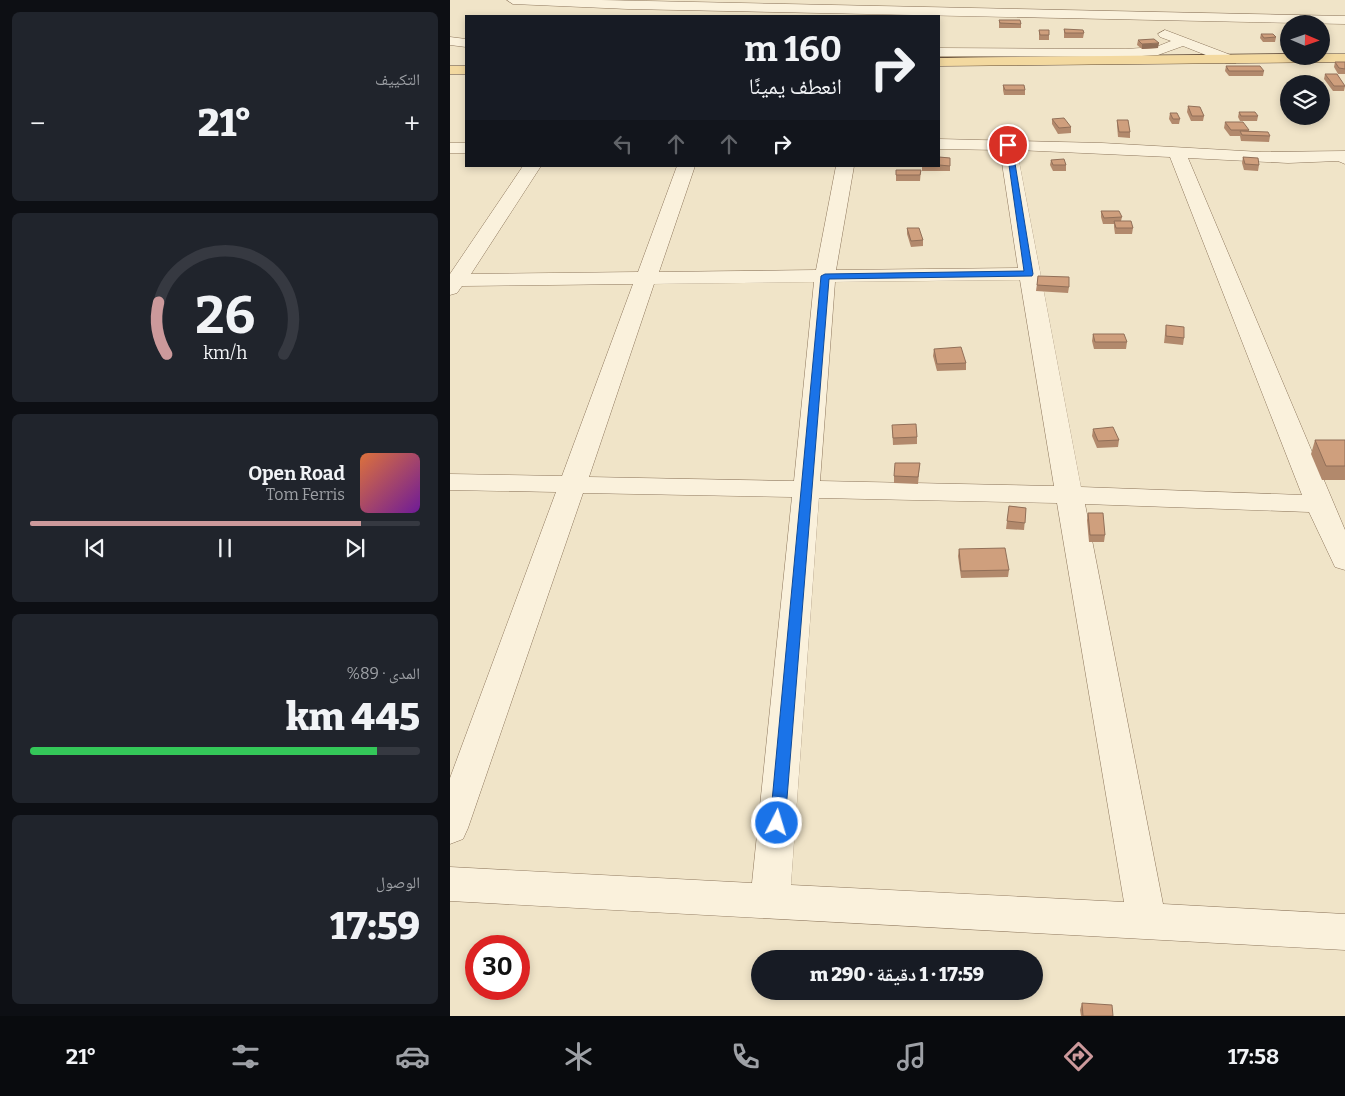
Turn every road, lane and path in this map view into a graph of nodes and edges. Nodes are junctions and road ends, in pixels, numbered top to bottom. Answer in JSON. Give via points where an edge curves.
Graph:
{"nodes":[{"id":1,"x":513,"y":0,"type":"edge"},
{"id":2,"x":1137,"y":0,"type":"edge"},
{"id":3,"x":1224,"y":0,"type":"edge"},
{"id":4,"x":628,"y":4,"type":"junction"},
{"id":5,"x":621,"y":15,"type":"edge"},
{"id":6,"x":1143,"y":16,"type":"junction"},
{"id":7,"x":1229,"y":18,"type":"junction"},
{"id":8,"x":1345,"y":20,"type":"edge"},
{"id":9,"x":450,"y":41,"type":"edge"},
{"id":10,"x":1181,"y":42,"type":"junction"},
{"id":11,"x":465,"y":43,"type":"edge"},
{"id":12,"x":450,"y":52,"type":"edge"},
{"id":13,"x":465,"y":52,"type":"edge"},
{"id":14,"x":940,"y":52,"type":"edge"},
{"id":15,"x":1345,"y":58,"type":"edge"},
{"id":16,"x":1231,"y":60,"type":"junction"},
{"id":17,"x":940,"y":62,"type":"edge"},
{"id":18,"x":450,"y":70,"type":"edge"},
{"id":19,"x":465,"y":70,"type":"edge"},
{"id":20,"x":940,"y":144,"type":"edge"},
{"id":21,"x":1008,"y":145,"type":"junction"},
{"id":22,"x":450,"y":148,"type":"edge"},
{"id":23,"x":465,"y":148,"type":"edge"},
{"id":24,"x":1177,"y":152,"type":"junction"},
{"id":25,"x":1344,"y":157,"type":"edge"},
{"id":26,"x":531,"y":167,"type":"edge"},
{"id":27,"x":686,"y":167,"type":"edge"},
{"id":28,"x":845,"y":167,"type":"edge"},
{"id":29,"x":1029,"y":274,"type":"junction"},
{"id":30,"x":825,"y":276,"type":"junction"},
{"id":31,"x":646,"y":278,"type":"junction"},
{"id":32,"x":452,"y":283,"type":"edge"},
{"id":33,"x":450,"y":482,"type":"edge"},
{"id":34,"x":572,"y":485,"type":"junction"},
{"id":35,"x":806,"y":490,"type":"junction"},
{"id":36,"x":1069,"y":495,"type":"junction"},
{"id":37,"x":1319,"y":504,"type":"junction"},
{"id":38,"x":1345,"y":560,"type":"edge"},
{"id":39,"x":450,"y":828,"type":"edge"},
{"id":40,"x":450,"y":884,"type":"edge"},
{"id":41,"x":770,"y":901,"type":"junction"},
{"id":42,"x":1147,"y":922,"type":"junction"},
{"id":43,"x":1345,"y":932,"type":"edge"}],
"edges":[{"from":1,"to":4,"type":"street"},
{"from":2,"to":6,"type":"street"},
{"from":3,"to":7,"type":"street"},
{"from":4,"to":5,"type":"street"},
{"from":4,"to":6,"type":"street"},
{"from":6,"to":7,"type":"street"},
{"from":6,"to":10,"type":"street","via":[[1163,33]]},
{"from":7,"to":8,"type":"street"},
{"from":9,"to":11,"type":"street"},
{"from":10,"to":14,"type":"street","via":[[1158,51],[1126,53]]},
{"from":10,"to":16,"type":"street"},
{"from":12,"to":13,"type":"street"},
{"from":15,"to":16,"type":"main road"},
{"from":16,"to":17,"type":"main road"},
{"from":18,"to":19,"type":"main road"},
{"from":20,"to":21,"type":"street"},
{"from":21,"to":24,"type":"street"},
{"from":21,"to":29,"type":"street"},
{"from":22,"to":23,"type":"street"},
{"from":24,"to":25,"type":"street"},
{"from":24,"to":37,"type":"street"},
{"from":26,"to":32,"type":"street"},
{"from":27,"to":31,"type":"street"},
{"from":28,"to":30,"type":"street"},
{"from":29,"to":30,"type":"street"},
{"from":29,"to":36,"type":"street"},
{"from":30,"to":31,"type":"street"},
{"from":30,"to":35,"type":"street"},
{"from":31,"to":32,"type":"street"},
{"from":31,"to":34,"type":"street"},
{"from":33,"to":34,"type":"street"},
{"from":34,"to":35,"type":"street"},
{"from":34,"to":39,"type":"street"},
{"from":35,"to":36,"type":"street"},
{"from":35,"to":41,"type":"street"},
{"from":36,"to":37,"type":"street"},
{"from":36,"to":42,"type":"street"},
{"from":37,"to":38,"type":"street"},
{"from":40,"to":41,"type":"street"},
{"from":41,"to":42,"type":"street"},
{"from":42,"to":43,"type":"street"}]}
